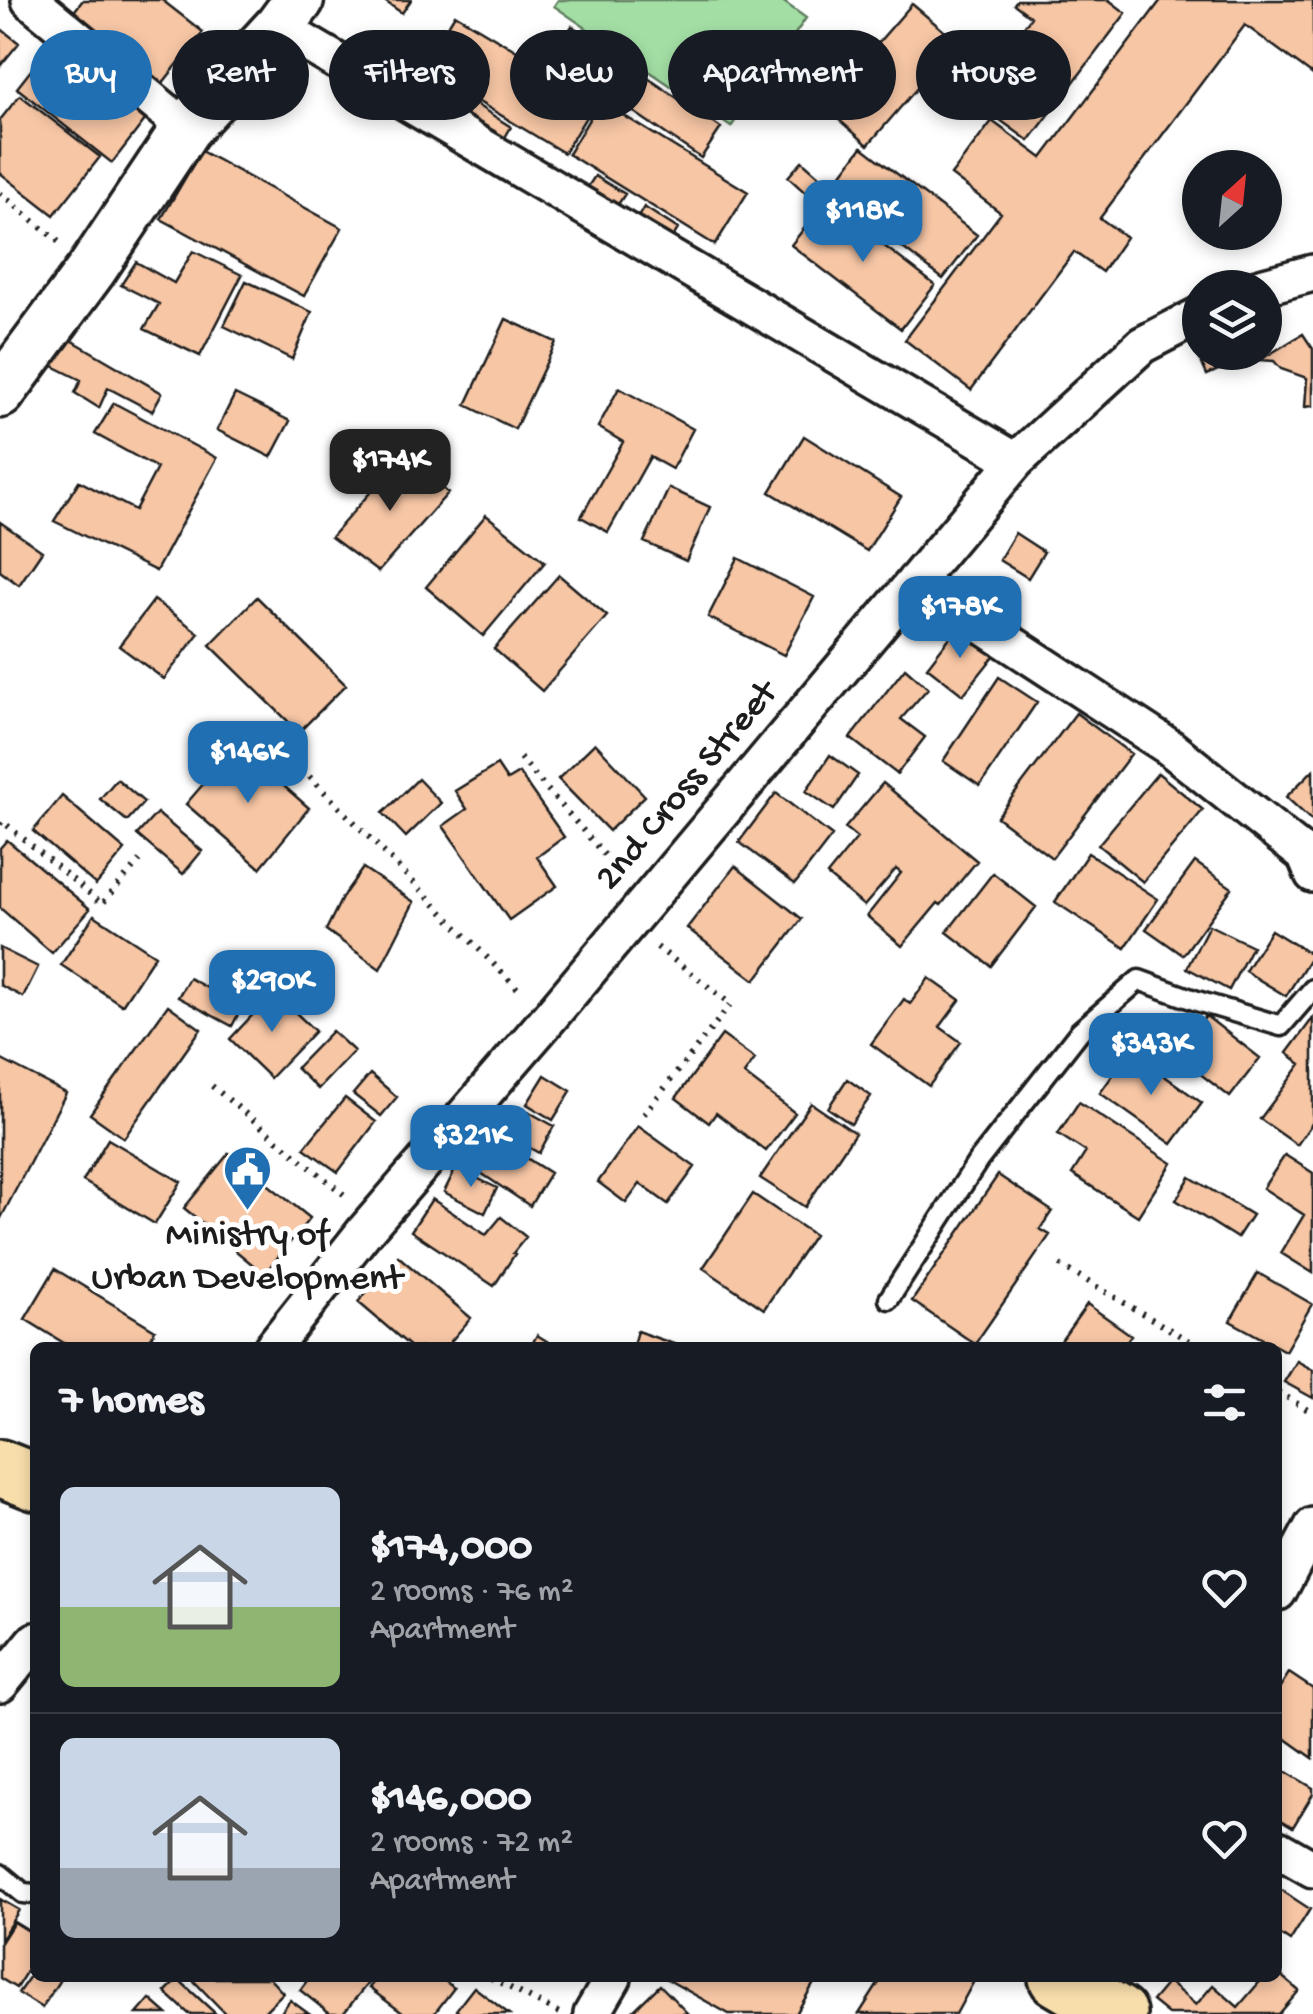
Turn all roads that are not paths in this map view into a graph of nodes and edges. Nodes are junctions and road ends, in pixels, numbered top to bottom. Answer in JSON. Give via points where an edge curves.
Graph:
{"nodes":[{"id":1,"x":30,"y":0,"type":"edge"},
{"id":2,"x":289,"y":14,"type":"edge"},
{"id":3,"x":186,"y":128,"type":"junction"},
{"id":4,"x":1313,"y":273,"type":"edge"},
{"id":5,"x":1282,"y":281,"type":"edge"},
{"id":6,"x":1182,"y":324,"type":"edge"},
{"id":7,"x":0,"y":392,"type":"edge"},
{"id":8,"x":1016,"y":462,"type":"junction"},
{"id":9,"x":916,"y":581,"type":"junction"},
{"id":10,"x":1313,"y":874,"type":"edge"},
{"id":11,"x":1313,"y":989,"type":"edge"},
{"id":12,"x":889,"y":1298,"type":"dead end"},
{"id":13,"x":277,"y":1342,"type":"edge"},
{"id":14,"x":0,"y":1468,"type":"edge"},
{"id":15,"x":30,"y":1480,"type":"edge"},
{"id":16,"x":1313,"y":1526,"type":"edge"},
{"id":17,"x":1282,"y":1584,"type":"edge"},
{"id":18,"x":30,"y":1647,"type":"edge"},
{"id":19,"x":0,"y":1683,"type":"edge"},
{"id":20,"x":1282,"y":1851,"type":"edge"},
{"id":21,"x":1313,"y":1870,"type":"edge"},
{"id":22,"x":0,"y":1874,"type":"edge"},
{"id":23,"x":30,"y":1894,"type":"edge"},
{"id":24,"x":611,"y":1982,"type":"edge"},
{"id":25,"x":1064,"y":1982,"type":"edge"},
{"id":26,"x":592,"y":2014,"type":"edge"},
{"id":27,"x":1118,"y":2014,"type":"edge"}],
"edges":[{"from":1,"to":3,"type":"street"},
{"from":2,"to":3,"type":"main road"},
{"from":2,"to":8,"type":"street"},
{"from":3,"to":7,"type":"main road"},
{"from":4,"to":5,"type":"street"},
{"from":6,"to":8,"type":"street","name":"2nd Cross Street","via":[[1142,344]]},
{"from":8,"to":9,"type":"street","name":"2nd Cross Street"},
{"from":9,"to":10,"type":"street","via":[[1169,747],[1305,855]]},
{"from":9,"to":13,"type":"street","name":"2nd Cross Street"},
{"from":11,"to":12,"type":"lane","via":[[1281,1026],[1139,980],[1080,1031],[978,1161]]},
{"from":14,"to":15,"type":"main road"},
{"from":16,"to":17,"type":"street"},
{"from":18,"to":19,"type":"street"},
{"from":20,"to":21,"type":"street"},
{"from":22,"to":23,"type":"lane"},
{"from":24,"to":26,"type":"street"},
{"from":25,"to":27,"type":"main road"}]}
